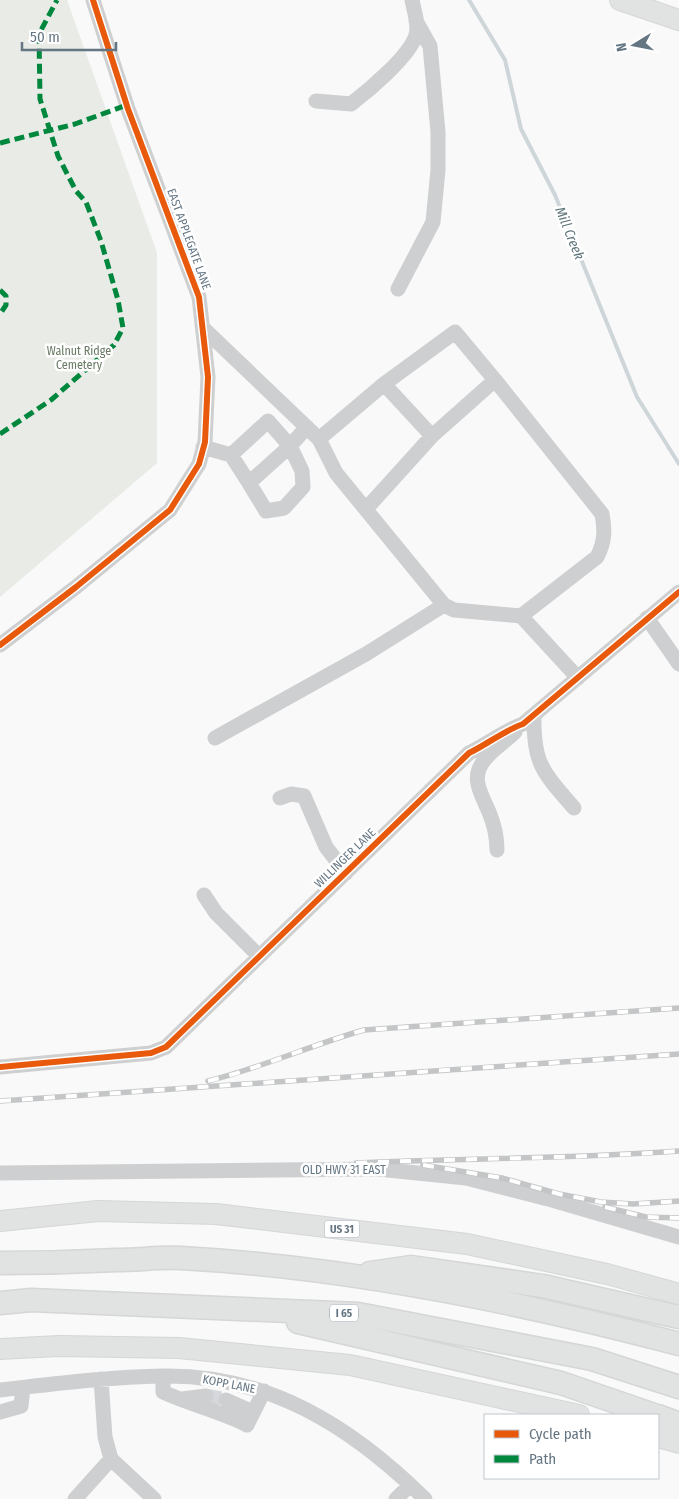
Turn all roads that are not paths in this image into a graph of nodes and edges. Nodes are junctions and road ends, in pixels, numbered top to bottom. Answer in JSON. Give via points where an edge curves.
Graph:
{"nodes":[{"id":1,"x":94,"y":0,"type":"edge"},
{"id":2,"x":412,"y":0,"type":"edge"},
{"id":3,"x":620,"y":0,"type":"edge"},
{"id":4,"x":679,"y":20,"type":"edge"},
{"id":5,"x":416,"y":21,"type":"junction"},
{"id":6,"x":316,"y":101,"type":"dead end"},
{"id":7,"x":398,"y":289,"type":"dead end"},
{"id":8,"x":204,"y":329,"type":"junction"},
{"id":9,"x":495,"y":380,"type":"junction"},
{"id":10,"x":384,"y":384,"type":"junction"},
{"id":11,"x":307,"y":427,"type":"junction"},
{"id":12,"x":432,"y":436,"type":"junction"},
{"id":13,"x":320,"y":439,"type":"junction"},
{"id":14,"x":290,"y":446,"type":"junction"},
{"id":15,"x":203,"y":447,"type":"junction"},
{"id":16,"x":231,"y":455,"type":"junction"},
{"id":17,"x":249,"y":483,"type":"junction"},
{"id":18,"x":366,"y":509,"type":"junction"},
{"id":19,"x":679,"y":592,"type":"edge"},
{"id":20,"x":444,"y":605,"type":"junction"},
{"id":21,"x":520,"y":616,"type":"junction"},
{"id":22,"x":647,"y":618,"type":"junction"},
{"id":23,"x":0,"y":644,"type":"edge"},
{"id":24,"x":679,"y":664,"type":"edge"},
{"id":25,"x":578,"y":678,"type":"junction"},
{"id":26,"x":528,"y":719,"type":"junction"},
{"id":27,"x":215,"y":738,"type":"dead end"},
{"id":28,"x":280,"y":798,"type":"dead end"},
{"id":29,"x":574,"y":808,"type":"dead end"},
{"id":30,"x":497,"y":850,"type":"dead end"},
{"id":31,"x":346,"y":873,"type":"junction"},
{"id":32,"x":204,"y":895,"type":"dead end"},
{"id":33,"x":259,"y":956,"type":"junction"},
{"id":34,"x":0,"y":1067,"type":"edge"},
{"id":35,"x":0,"y":1173,"type":"edge"},
{"id":36,"x":0,"y":1221,"type":"edge"},
{"id":37,"x":679,"y":1236,"type":"edge"},
{"id":38,"x":0,"y":1263,"type":"edge"},
{"id":39,"x":347,"y":1276,"type":"junction"},
{"id":40,"x":679,"y":1294,"type":"edge"},
{"id":41,"x":0,"y":1303,"type":"edge"},
{"id":42,"x":241,"y":1309,"type":"junction"},
{"id":43,"x":679,"y":1317,"type":"edge"},
{"id":44,"x":679,"y":1344,"type":"edge"},
{"id":45,"x":0,"y":1349,"type":"edge"},
{"id":46,"x":163,"y":1376,"type":"junction"},
{"id":47,"x":101,"y":1379,"type":"junction"},
{"id":48,"x":679,"y":1387,"type":"edge"},
{"id":49,"x":22,"y":1388,"type":"junction"},
{"id":50,"x":0,"y":1390,"type":"edge"},
{"id":51,"x":264,"y":1392,"type":"junction"},
{"id":52,"x":206,"y":1396,"type":"tunnel mouth"},
{"id":53,"x":178,"y":1399,"type":"junction"},
{"id":54,"x":226,"y":1400,"type":"tunnel mouth"},
{"id":55,"x":0,"y":1412,"type":"edge"},
{"id":56,"x":253,"y":1412,"type":"junction"},
{"id":57,"x":574,"y":1414,"type":"edge"},
{"id":58,"x":650,"y":1414,"type":"edge"},
{"id":59,"x":659,"y":1417,"type":"edge"},
{"id":60,"x":679,"y":1424,"type":"edge"},
{"id":61,"x":659,"y":1437,"type":"edge"},
{"id":62,"x":679,"y":1443,"type":"edge"},
{"id":63,"x":111,"y":1459,"type":"junction"},
{"id":64,"x":410,"y":1485,"type":"junction"},
{"id":65,"x":75,"y":1499,"type":"edge"},
{"id":66,"x":154,"y":1499,"type":"edge"},
{"id":67,"x":396,"y":1499,"type":"edge"},
{"id":68,"x":424,"y":1499,"type":"edge"}],
"edges":[{"from":1,"to":8,"type":"street","name":"EAST APPLEGATE LANE","via":[[128,109],[199,297]]},
{"from":2,"to":5,"type":"street"},
{"from":3,"to":4,"type":"main road"},
{"from":5,"to":6,"type":"street","via":[[416,36],[373,87],[351,104]]},
{"from":5,"to":7,"type":"street","via":[[430,46],[438,170],[433,222]]},
{"from":8,"to":11,"type":"street"},
{"from":8,"to":15,"type":"street","name":"EAST APPLEGATE LANE","via":[[208,377]]},
{"from":9,"to":10,"type":"street","via":[[455,332]]},
{"from":9,"to":12,"type":"street"},
{"from":9,"to":21,"type":"street","via":[[602,514],[605,528],[604,545],[597,557]]},
{"from":10,"to":12,"type":"street"},
{"from":10,"to":13,"type":"street"},
{"from":11,"to":13,"type":"street"},
{"from":11,"to":14,"type":"street"},
{"from":12,"to":18,"type":"street"},
{"from":13,"to":18,"type":"street","via":[[336,473]]},
{"from":14,"to":16,"type":"street","via":[[268,421]]},
{"from":14,"to":17,"type":"street"},
{"from":14,"to":17,"type":"street","via":[[302,471],[303,487],[284,508],[266,511]]},
{"from":15,"to":16,"type":"street"},
{"from":15,"to":23,"type":"street","name":"EAST APPLEGATE LANE","via":[[199,464],[170,510]]},
{"from":16,"to":17,"type":"street"},
{"from":18,"to":20,"type":"street"},
{"from":19,"to":22,"type":"street","name":"WILLINGER LANE"},
{"from":20,"to":21,"type":"street","via":[[454,610]]},
{"from":20,"to":27,"type":"street","via":[[366,654]]},
{"from":21,"to":25,"type":"street"},
{"from":22,"to":24,"type":"street"},
{"from":22,"to":25,"type":"street","name":"WILLINGER LANE"},
{"from":25,"to":26,"type":"street","name":"WILLINGER LANE"},
{"from":26,"to":29,"type":"street","via":[[548,778]]},
{"from":26,"to":30,"type":"street","via":[[486,758],[477,779],[477,787],[490,812]]},
{"from":26,"to":31,"type":"street","name":"WILLINGER LANE","via":[[469,753]]},
{"from":28,"to":31,"type":"street","via":[[292,794],[304,796],[326,847]]},
{"from":31,"to":33,"type":"street","name":"WILLINGER LANE"},
{"from":32,"to":33,"type":"street","via":[[216,913]]},
{"from":33,"to":34,"type":"street","name":"WILLINGER LANE","via":[[166,1047],[151,1053]]},
{"from":35,"to":37,"type":"street","name":"OLD HWY 31 EAST","via":[[378,1169],[466,1178]]},
{"from":36,"to":40,"type":"main road","number":"US 31","via":[[98,1211],[216,1214],[467,1244],[607,1274]]},
{"from":38,"to":39,"type":"highway","via":[[180,1258]]},
{"from":39,"to":43,"type":"highway","via":[[411,1267],[543,1286]]},
{"from":39,"to":44,"type":"highway","via":[[476,1297]]},
{"from":41,"to":42,"type":"highway","number":"I 65","via":[[31,1300]]},
{"from":42,"to":48,"type":"highway","number":"I 65","via":[[358,1314],[431,1326],[592,1359]]},
{"from":42,"to":58,"type":"highway","via":[[561,1383]]},
{"from":45,"to":57,"type":"main road","via":[[59,1346],[179,1348],[350,1365]]},
{"from":46,"to":47,"type":"street","name":"KOPP LANE"},
{"from":46,"to":51,"type":"street","name":"KOPP LANE","via":[[238,1384]]},
{"from":46,"to":53,"type":"street","via":[[163,1392]]},
{"from":47,"to":49,"type":"street","name":"KOPP LANE"},
{"from":47,"to":63,"type":"street","via":[[105,1437]]},
{"from":49,"to":50,"type":"street","name":"KOPP LANE"},
{"from":49,"to":55,"type":"street","via":[[21,1406]]},
{"from":51,"to":56,"type":"street"},
{"from":51,"to":64,"type":"street","name":"KOPP LANE","via":[[309,1409],[360,1444]]},
{"from":52,"to":53,"type":"street"},
{"from":53,"to":56,"type":"street","via":[[226,1414],[247,1425]]},
{"from":54,"to":56,"type":"street"},
{"from":59,"to":60,"type":"highway"},
{"from":61,"to":62,"type":"main road"},
{"from":63,"to":65,"type":"street"},
{"from":63,"to":66,"type":"street"},
{"from":64,"to":67,"type":"street"},
{"from":64,"to":68,"type":"street","name":"KOPP LANE"}]}
